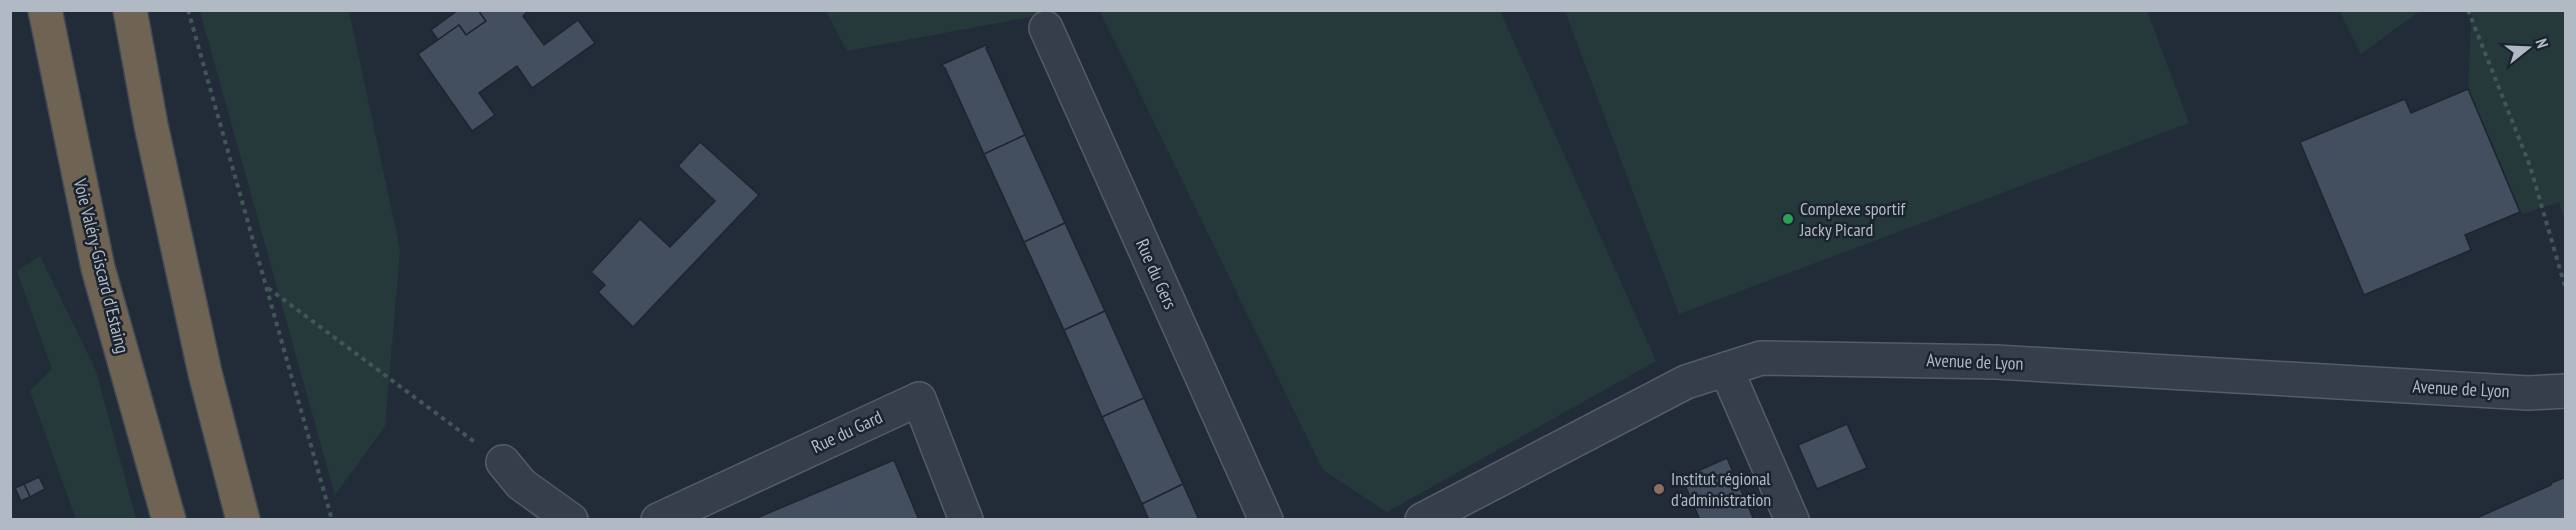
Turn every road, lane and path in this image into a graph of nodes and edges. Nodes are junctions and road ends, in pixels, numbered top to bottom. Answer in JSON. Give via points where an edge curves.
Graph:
{"nodes":[{"id":1,"x":45,"y":10,"type":"edge"},
{"id":2,"x":130,"y":10,"type":"edge"},
{"id":3,"x":188,"y":10,"type":"edge"},
{"id":4,"x":2468,"y":10,"type":"edge"},
{"id":5,"x":1046,"y":28,"type":"dead end"},
{"id":6,"x":267,"y":287,"type":"junction"},
{"id":7,"x":2565,"y":290,"type":"edge"},
{"id":8,"x":1726,"y":369,"type":"junction"},
{"id":9,"x":2565,"y":391,"type":"edge"},
{"id":10,"x":503,"y":462,"type":"joint"},
{"id":11,"x":169,"y":519,"type":"edge"},
{"id":12,"x":243,"y":519,"type":"edge"},
{"id":13,"x":332,"y":519,"type":"edge"},
{"id":14,"x":571,"y":519,"type":"edge"},
{"id":15,"x":658,"y":519,"type":"edge"},
{"id":16,"x":966,"y":519,"type":"edge"},
{"id":17,"x":1266,"y":519,"type":"edge"},
{"id":18,"x":1422,"y":519,"type":"edge"},
{"id":19,"x":1792,"y":519,"type":"edge"}],
"edges":[{"from":1,"to":11,"type":"highway","name":"Voie Valéry-Giscard d'Estaing","via":[[98,268]]},
{"from":2,"to":12,"type":"highway","via":[[205,373]]},
{"from":3,"to":6,"type":"path"},
{"from":4,"to":7,"type":"path","via":[[2530,166]]},
{"from":5,"to":17,"type":"street","name":"Rue du Gers"},
{"from":6,"to":10,"type":"path"},
{"from":6,"to":13,"type":"path"},
{"from":8,"to":9,"type":"street","name":"Avenue de Lyon","via":[[1761,358],[1996,362],[2528,393]]},
{"from":8,"to":18,"type":"street","name":"Avenue de Lyon","via":[[1686,382]]},
{"from":8,"to":19,"type":"street"},
{"from":10,"to":14,"type":"street","via":[[521,484]]},
{"from":15,"to":16,"type":"street","name":"Rue du Gard","via":[[919,399]]}]}
